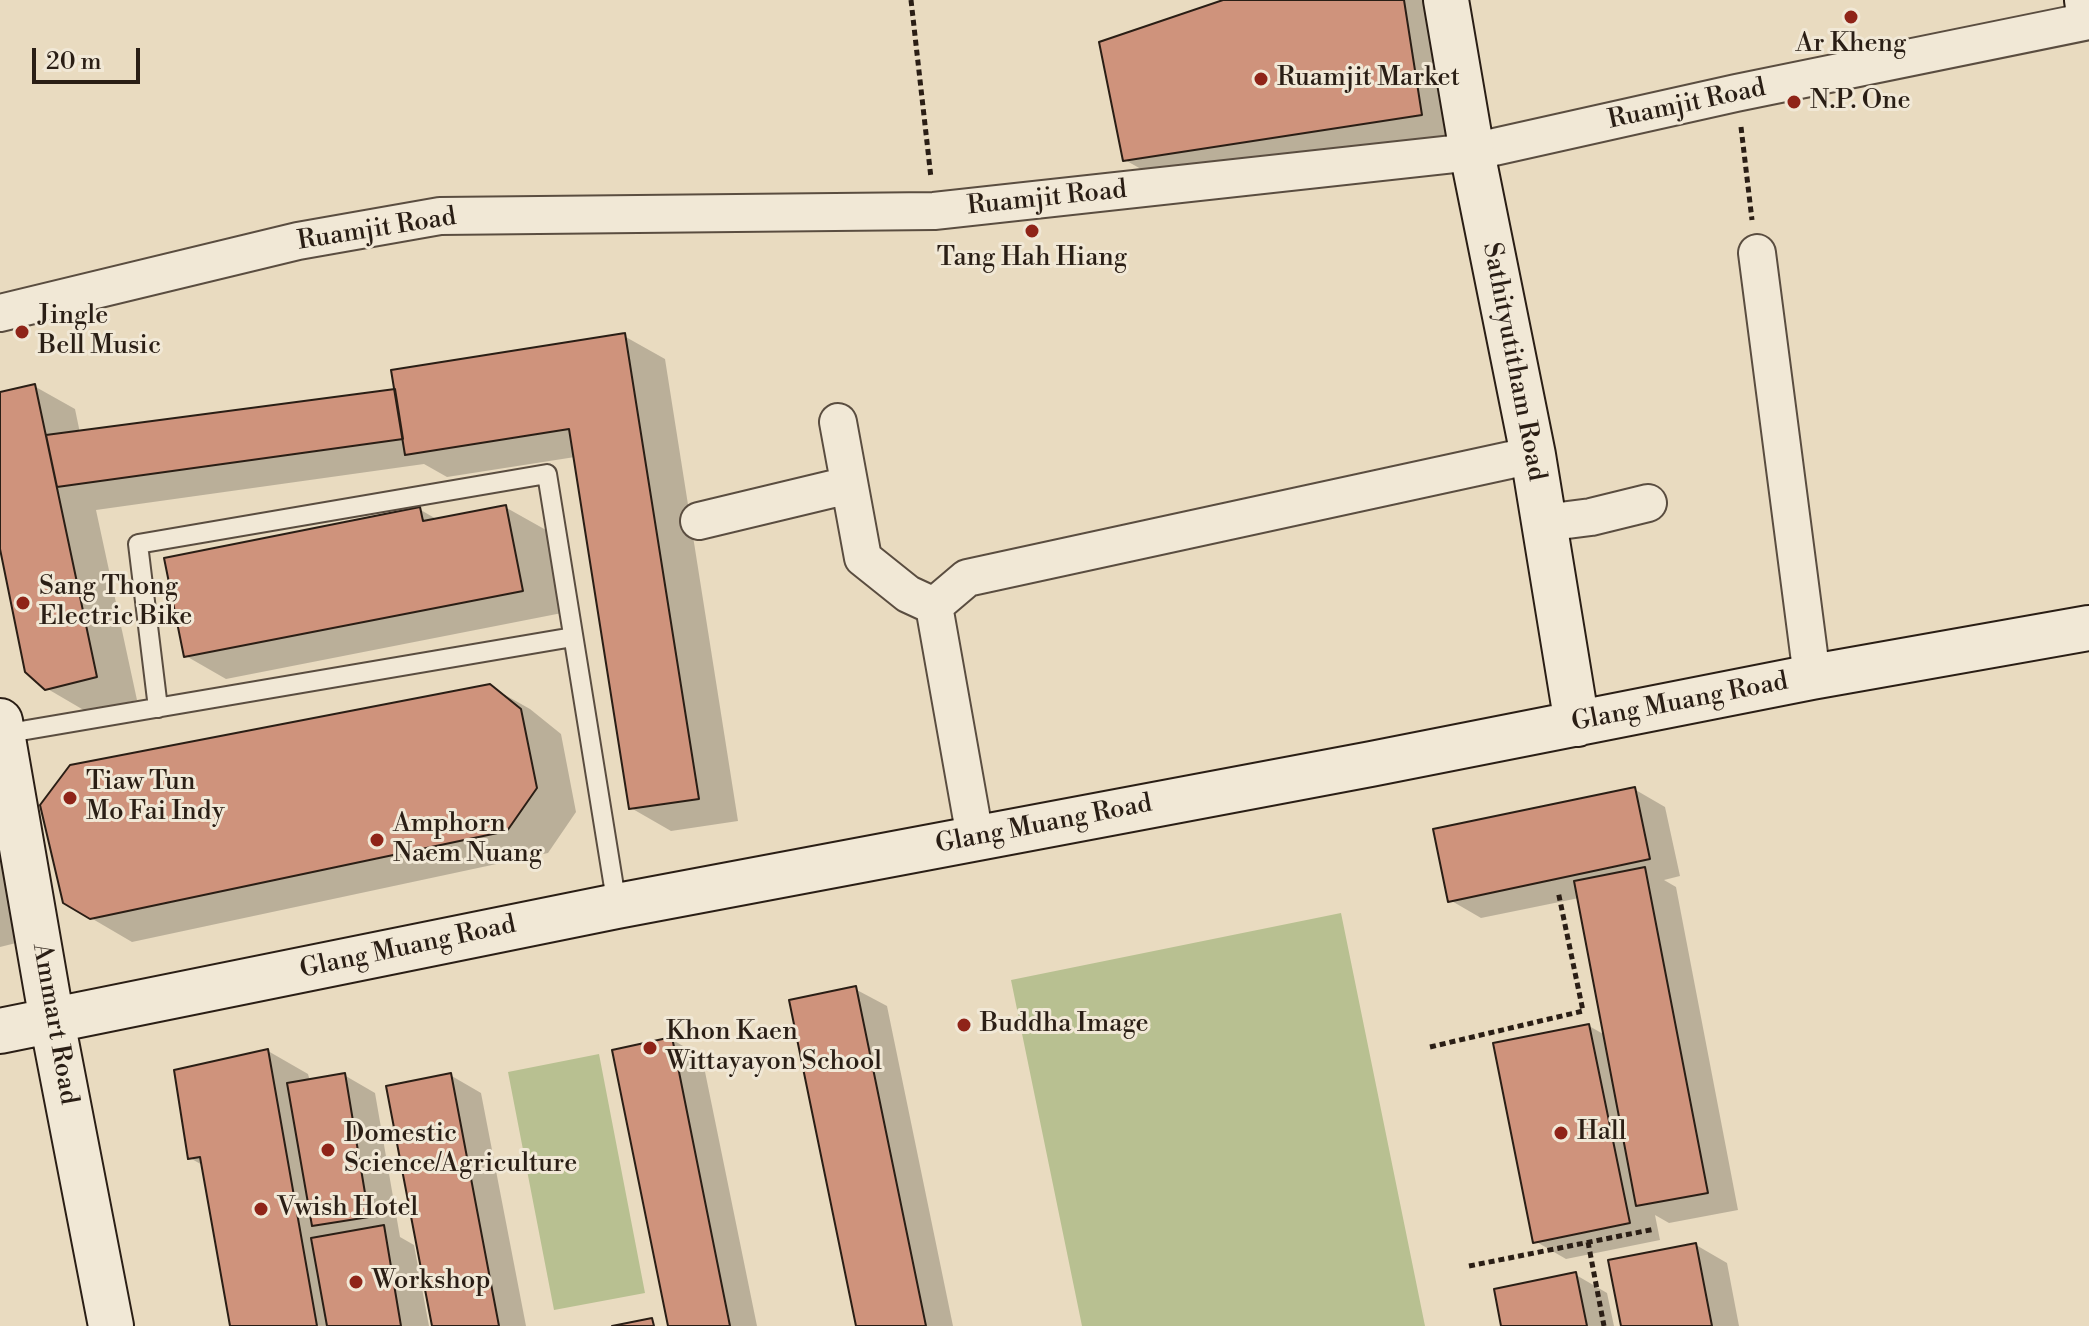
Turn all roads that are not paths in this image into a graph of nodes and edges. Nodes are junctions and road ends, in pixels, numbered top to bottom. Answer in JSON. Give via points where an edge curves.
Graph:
{"nodes":[{"id":1,"x":1446,"y":0,"type":"edge"},
{"id":2,"x":2087,"y":0,"type":"edge"},
{"id":3,"x":2089,"y":14,"type":"edge"},
{"id":4,"x":2089,"y":21,"type":"edge"},
{"id":5,"x":1472,"y":152,"type":"junction"},
{"id":6,"x":1757,"y":253,"type":"road end"},
{"id":7,"x":0,"y":313,"type":"edge"},
{"id":8,"x":838,"y":422,"type":"dead end"},
{"id":9,"x":1533,"y":455,"type":"junction"},
{"id":10,"x":849,"y":485,"type":"junction"},
{"id":11,"x":1648,"y":503,"type":"dead end"},
{"id":12,"x":699,"y":521,"type":"dead end"},
{"id":13,"x":1544,"y":523,"type":"junction"},
{"id":14,"x":934,"y":606,"type":"junction"},
{"id":15,"x":2089,"y":628,"type":"edge"},
{"id":16,"x":573,"y":637,"type":"junction"},
{"id":17,"x":1812,"y":677,"type":"junction"},
{"id":18,"x":158,"y":708,"type":"junction"},
{"id":19,"x":1577,"y":724,"type":"junction"},
{"id":20,"x":1,"y":727,"type":"edge"},
{"id":21,"x":975,"y":837,"type":"junction"},
{"id":22,"x":617,"y":906,"type":"junction"},
{"id":23,"x":52,"y":1021,"type":"junction"},
{"id":24,"x":0,"y":1031,"type":"edge"},
{"id":25,"x":111,"y":1326,"type":"edge"}],
"edges":[{"from":1,"to":5,"type":"main road","name":"Sathityutitham Road"},
{"from":2,"to":3,"type":"main road"},
{"from":4,"to":5,"type":"street","name":"Ruamjit Road"},
{"from":5,"to":7,"type":"street","name":"Ruamjit Road","via":[[934,211],[440,216],[298,241]]},
{"from":5,"to":9,"type":"main road","name":"Sathityutitham Road"},
{"from":6,"to":17,"type":"street"},
{"from":8,"to":10,"type":"street"},
{"from":9,"to":13,"type":"main road","name":"Sathityutitham Road"},
{"from":9,"to":14,"type":"street","via":[[967,578]]},
{"from":10,"to":12,"type":"street"},
{"from":10,"to":14,"type":"street","via":[[863,558],[908,594]]},
{"from":11,"to":13,"type":"street"},
{"from":13,"to":19,"type":"main road","name":"Sathityutitham Road"},
{"from":14,"to":21,"type":"street"},
{"from":15,"to":17,"type":"main road","name":"Glang Muang Road"},
{"from":16,"to":18,"type":"lane"},
{"from":16,"to":18,"type":"lane","via":[[547,474],[138,544]]},
{"from":16,"to":22,"type":"lane"},
{"from":17,"to":19,"type":"main road","name":"Glang Muang Road"},
{"from":18,"to":20,"type":"lane"},
{"from":19,"to":21,"type":"main road","name":"Glang Muang Road"},
{"from":20,"to":23,"type":"main road","name":"Ammart Road"},
{"from":21,"to":22,"type":"main road","name":"Glang Muang Road"},
{"from":22,"to":23,"type":"main road","name":"Glang Muang Road"},
{"from":23,"to":24,"type":"main road","name":"Glang Muang Road"},
{"from":23,"to":25,"type":"main road","name":"Ammart Road"}]}
